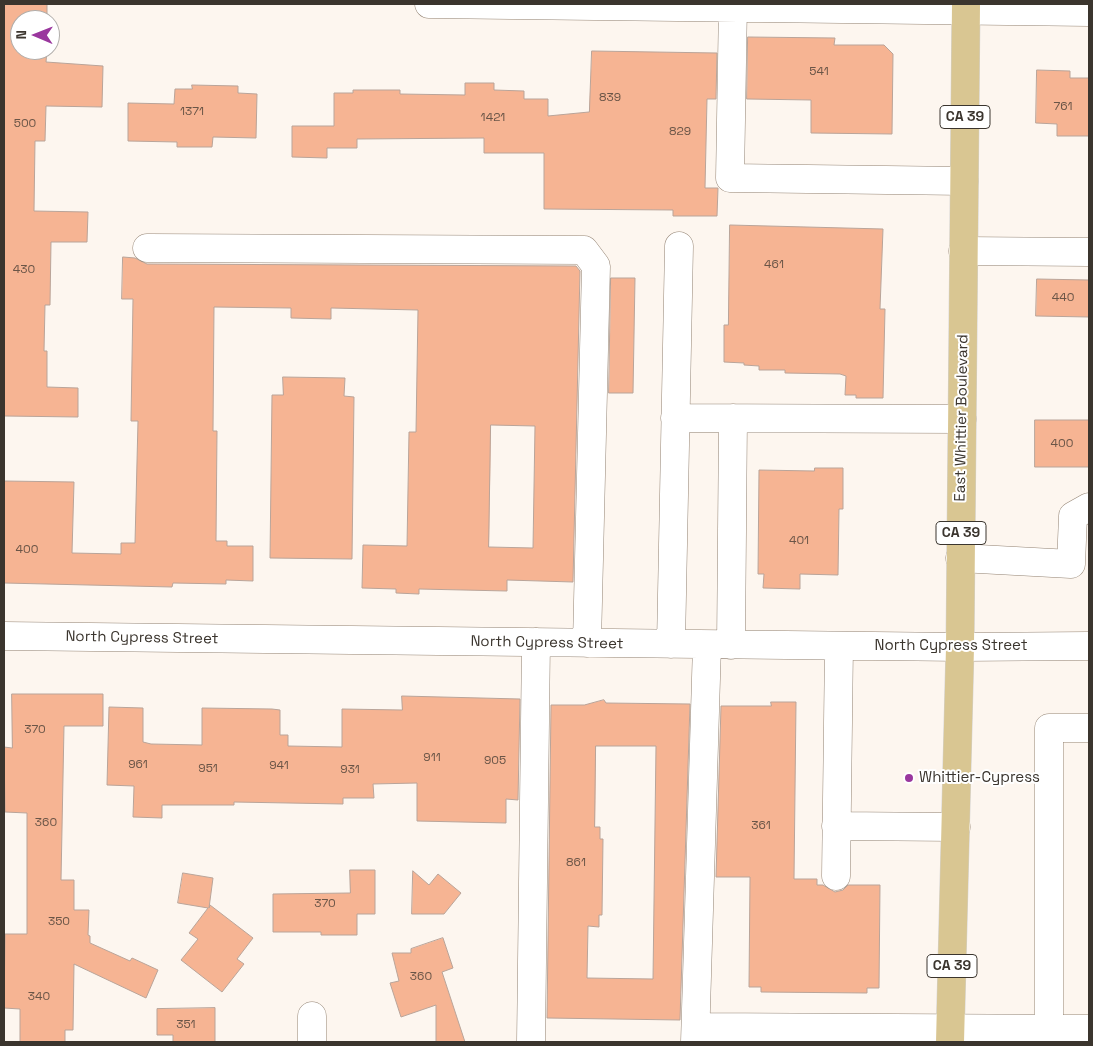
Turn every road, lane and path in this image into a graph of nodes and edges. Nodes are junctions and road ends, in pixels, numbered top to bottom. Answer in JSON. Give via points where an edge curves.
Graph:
{"nodes":[{"id":1,"x":429,"y":4,"type":"edge"},
{"id":2,"x":733,"y":6,"type":"edge"},
{"id":3,"x":966,"y":7,"type":"edge"},
{"id":4,"x":1078,"y":9,"type":"edge"},
{"id":5,"x":964,"y":181,"type":"junction"},
{"id":6,"x":679,"y":246,"type":"dead end"},
{"id":7,"x":147,"y":248,"type":"dead end"},
{"id":8,"x":963,"y":251,"type":"junction"},
{"id":9,"x":1089,"y":252,"type":"edge"},
{"id":10,"x":675,"y":418,"type":"junction"},
{"id":11,"x":733,"y":418,"type":"junction"},
{"id":12,"x":962,"y":419,"type":"junction"},
{"id":13,"x":1089,"y":507,"type":"edge"},
{"id":14,"x":960,"y":558,"type":"junction"},
{"id":15,"x":4,"y":636,"type":"edge"},
{"id":16,"x":536,"y":642,"type":"junction"},
{"id":17,"x":587,"y":643,"type":"junction"},
{"id":18,"x":671,"y":644,"type":"junction"},
{"id":19,"x":719,"y":645,"type":"junction"},
{"id":20,"x":839,"y":646,"type":"junction"},
{"id":21,"x":1089,"y":646,"type":"edge"},
{"id":22,"x":960,"y":648,"type":"junction"},
{"id":23,"x":1089,"y":728,"type":"edge"},
{"id":24,"x":836,"y":826,"type":"junction"},
{"id":25,"x":956,"y":827,"type":"junction"},
{"id":26,"x":836,"y":876,"type":"dead end"},
{"id":27,"x":312,"y":1016,"type":"dead end"},
{"id":28,"x":1089,"y":1029,"type":"edge"},
{"id":29,"x":695,"y":1035,"type":"edge"},
{"id":30,"x":950,"y":1035,"type":"edge"},
{"id":31,"x":1049,"y":1035,"type":"edge"},
{"id":32,"x":312,"y":1042,"type":"edge"},
{"id":33,"x":531,"y":1042,"type":"edge"}],
"edges":[{"from":1,"to":2,"type":"street"},
{"from":2,"to":3,"type":"street"},
{"from":2,"to":5,"type":"street","via":[[730,178]]},
{"from":3,"to":4,"type":"street"},
{"from":3,"to":5,"type":"main road","name":"East Whittier Boulevard","number":"CA 39"},
{"from":5,"to":8,"type":"main road","name":"East Whittier Boulevard","number":"CA 39"},
{"from":6,"to":10,"type":"street"},
{"from":7,"to":17,"type":"street","via":[[584,250],[596,266]]},
{"from":8,"to":9,"type":"street"},
{"from":8,"to":12,"type":"main road","name":"East Whittier Boulevard","number":"CA 39"},
{"from":10,"to":11,"type":"street"},
{"from":10,"to":18,"type":"street"},
{"from":11,"to":12,"type":"street"},
{"from":11,"to":19,"type":"street"},
{"from":12,"to":14,"type":"main road","name":"East Whittier Boulevard","number":"CA 39"},
{"from":13,"to":14,"type":"street","via":[[1073,516],[1071,564]]},
{"from":14,"to":22,"type":"main road","name":"East Whittier Boulevard","number":"CA 39"},
{"from":15,"to":16,"type":"street","name":"North Cypress Street"},
{"from":16,"to":17,"type":"street","name":"North Cypress Street"},
{"from":16,"to":33,"type":"street"},
{"from":17,"to":18,"type":"street","name":"North Cypress Street"},
{"from":18,"to":19,"type":"street","name":"North Cypress Street"},
{"from":19,"to":20,"type":"street","name":"North Cypress Street"},
{"from":19,"to":29,"type":"street"},
{"from":20,"to":22,"type":"street","name":"North Cypress Street"},
{"from":20,"to":24,"type":"street"},
{"from":21,"to":22,"type":"street","name":"North Cypress Street"},
{"from":22,"to":25,"type":"main road","name":"East Whittier Boulevard","number":"CA 39"},
{"from":23,"to":31,"type":"street","via":[[1049,728]]},
{"from":24,"to":25,"type":"street"},
{"from":24,"to":26,"type":"street"},
{"from":25,"to":30,"type":"main road","name":"East Whittier Boulevard","number":"CA 39"},
{"from":27,"to":32,"type":"street"},
{"from":28,"to":31,"type":"street"},
{"from":29,"to":30,"type":"street"},
{"from":30,"to":31,"type":"street"}]}
